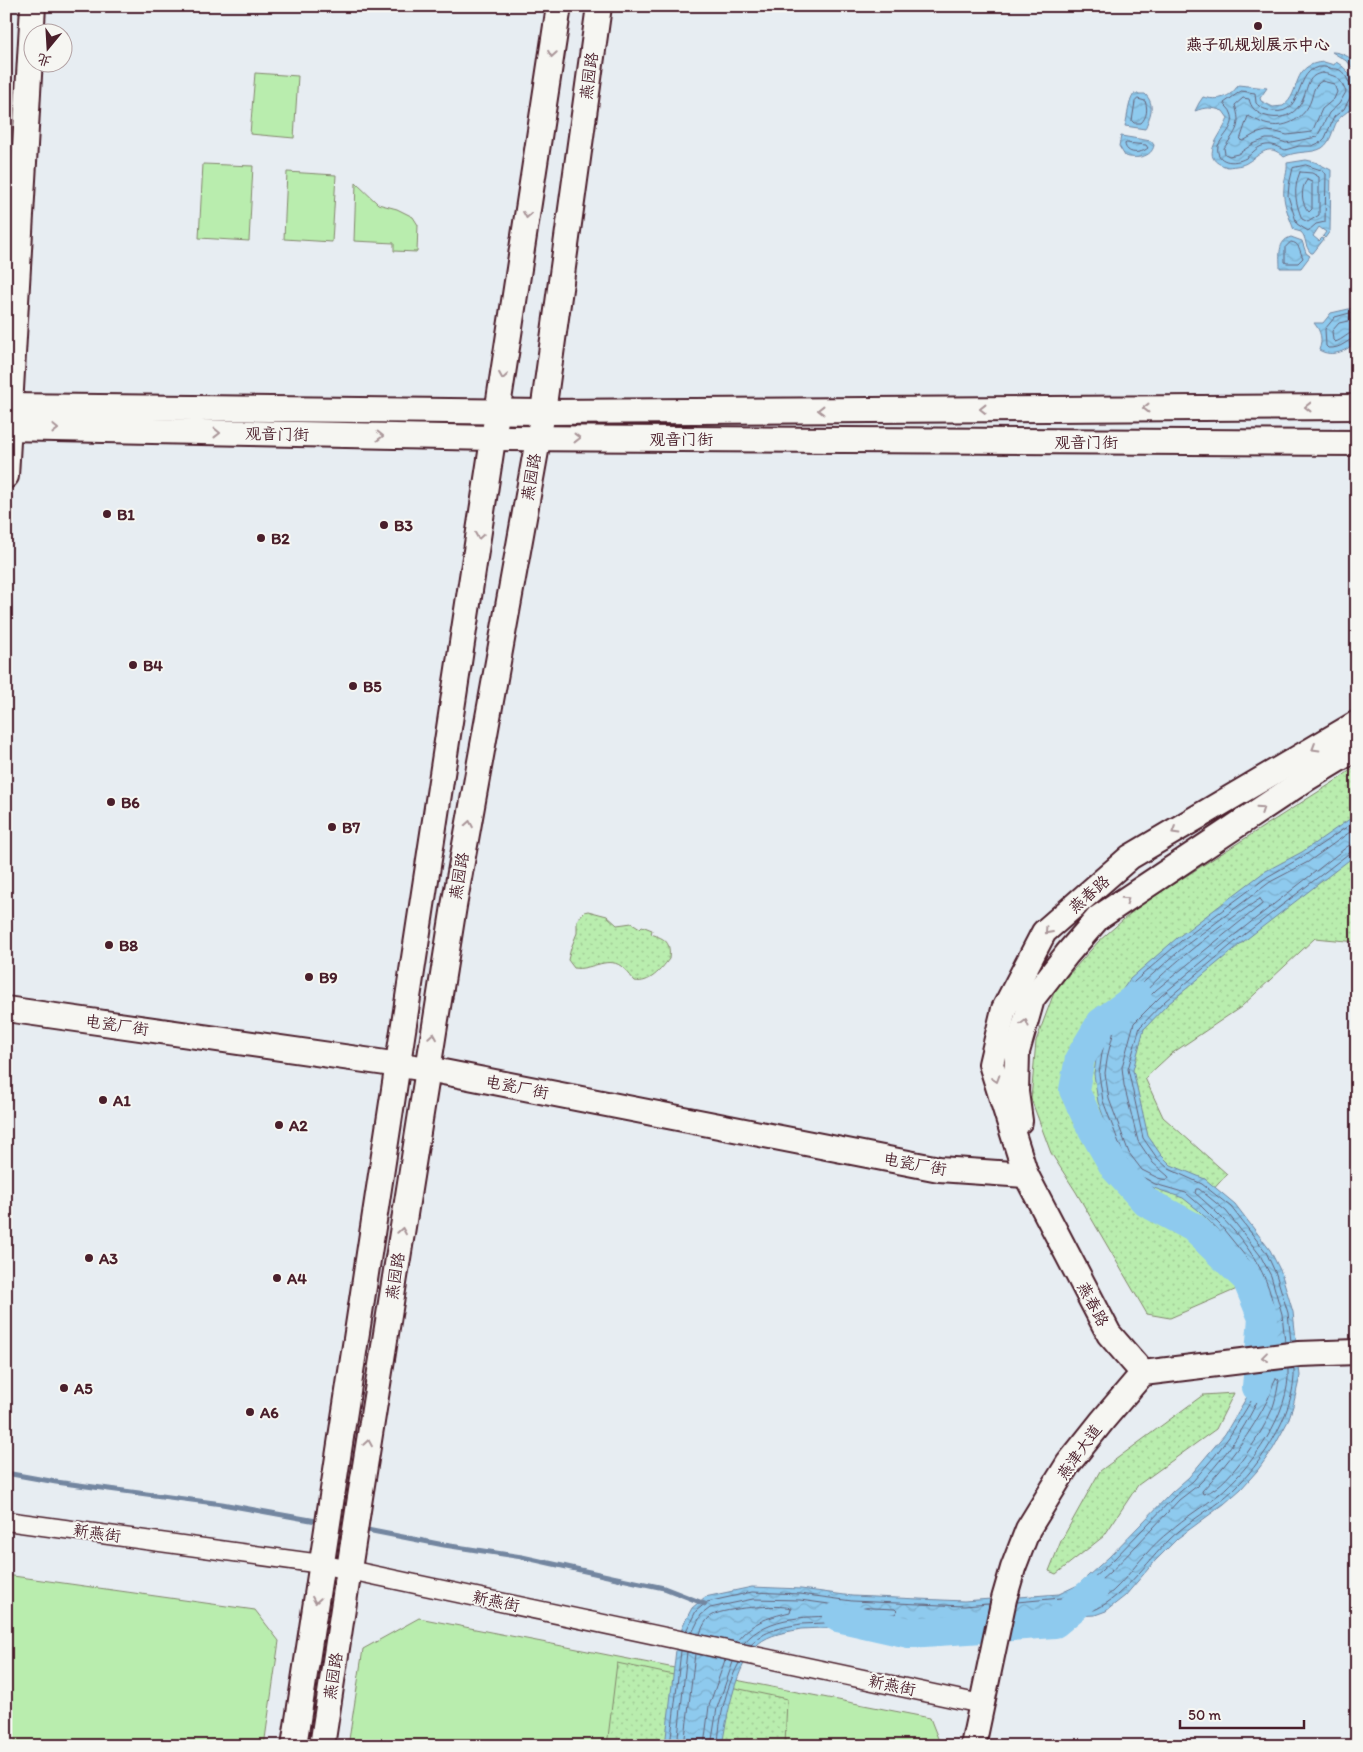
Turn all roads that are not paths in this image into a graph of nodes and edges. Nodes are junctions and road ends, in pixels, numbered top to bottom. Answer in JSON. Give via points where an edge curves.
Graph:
{"nodes":[{"id":1,"x":33,"y":6,"type":"edge"},
{"id":2,"x":559,"y":6,"type":"edge"},
{"id":3,"x":599,"y":6,"type":"edge"},
{"id":4,"x":1357,"y":407,"type":"edge"},
{"id":5,"x":498,"y":411,"type":"junction"},
{"id":6,"x":543,"y":412,"type":"junction"},
{"id":7,"x":8,"y":417,"type":"edge"},
{"id":8,"x":494,"y":438,"type":"junction"},
{"id":9,"x":538,"y":438,"type":"junction"},
{"id":10,"x":1357,"y":443,"type":"edge"},
{"id":11,"x":6,"y":476,"type":"edge"},
{"id":12,"x":1357,"y":723,"type":"edge"},
{"id":13,"x":1357,"y":748,"type":"edge"},
{"id":14,"x":6,"y":1009,"type":"edge"},
{"id":15,"x":398,"y":1066,"type":"junction"},
{"id":16,"x":428,"y":1070,"type":"junction"},
{"id":17,"x":1026,"y":1175,"type":"junction"},
{"id":18,"x":1357,"y":1352,"type":"edge"},
{"id":19,"x":1142,"y":1373,"type":"junction"},
{"id":20,"x":6,"y":1521,"type":"edge"},
{"id":21,"x":321,"y":1564,"type":"junction"},
{"id":22,"x":349,"y":1570,"type":"junction"},
{"id":23,"x":981,"y":1704,"type":"junction"},
{"id":24,"x":294,"y":1746,"type":"edge"},
{"id":25,"x":322,"y":1746,"type":"edge"},
{"id":26,"x":973,"y":1746,"type":"edge"}],
"edges":[{"from":1,"to":7,"type":"street"},
{"from":2,"to":5,"type":"street","name":"燕园路","one_way":true},
{"from":3,"to":6,"type":"street","name":"燕园路"},
{"from":4,"to":6,"type":"street","name":"观音门街","one_way":true},
{"from":5,"to":6,"type":"street","name":"观音门街"},
{"from":5,"to":7,"type":"street","name":"观音门街"},
{"from":5,"to":8,"type":"street","name":"燕园路"},
{"from":6,"to":9,"type":"street","name":"燕园路"},
{"from":7,"to":8,"type":"street","name":"观音门街","one_way":true},
{"from":7,"to":11,"type":"street"},
{"from":8,"to":9,"type":"street","name":"观音门街"},
{"from":8,"to":15,"type":"street","name":"燕园路","one_way":true},
{"from":9,"to":10,"type":"street","name":"观音门街","one_way":true},
{"from":16,"to":9,"type":"street","name":"燕园路","one_way":true,"via":[[454,906]]},
{"from":12,"to":17,"type":"street","name":"燕春路","one_way":true,"via":[[1130,857],[1044,932],[1004,1009],[991,1064]]},
{"from":17,"to":13,"type":"street","name":"燕春路","one_way":true,"via":[[1016,1092],[1017,1052],[1032,999],[1098,918]]},
{"from":14,"to":15,"type":"street","name":"电瓷厂街"},
{"from":15,"to":16,"type":"street","name":"电瓷厂街"},
{"from":15,"to":21,"type":"street","name":"燕园路"},
{"from":16,"to":17,"type":"street","name":"电瓷厂街","via":[[939,1170]]},
{"from":22,"to":16,"type":"street","name":"燕园路","one_way":true},
{"from":17,"to":19,"type":"street","name":"燕春路","via":[[1109,1334]]},
{"from":18,"to":19,"type":"street","one_way":true,"via":[[1299,1354]]},
{"from":19,"to":23,"type":"street","name":"燕津大道","via":[[1068,1464],[1028,1529],[1004,1599]]},
{"from":20,"to":21,"type":"street","name":"新燕街"},
{"from":21,"to":22,"type":"street","name":"新燕街"},
{"from":21,"to":24,"type":"street","name":"燕园路","one_way":true},
{"from":22,"to":23,"type":"street","name":"新燕街"},
{"from":22,"to":25,"type":"street","name":"燕园路"},
{"from":23,"to":26,"type":"street","name":"燕津大道"}]}
